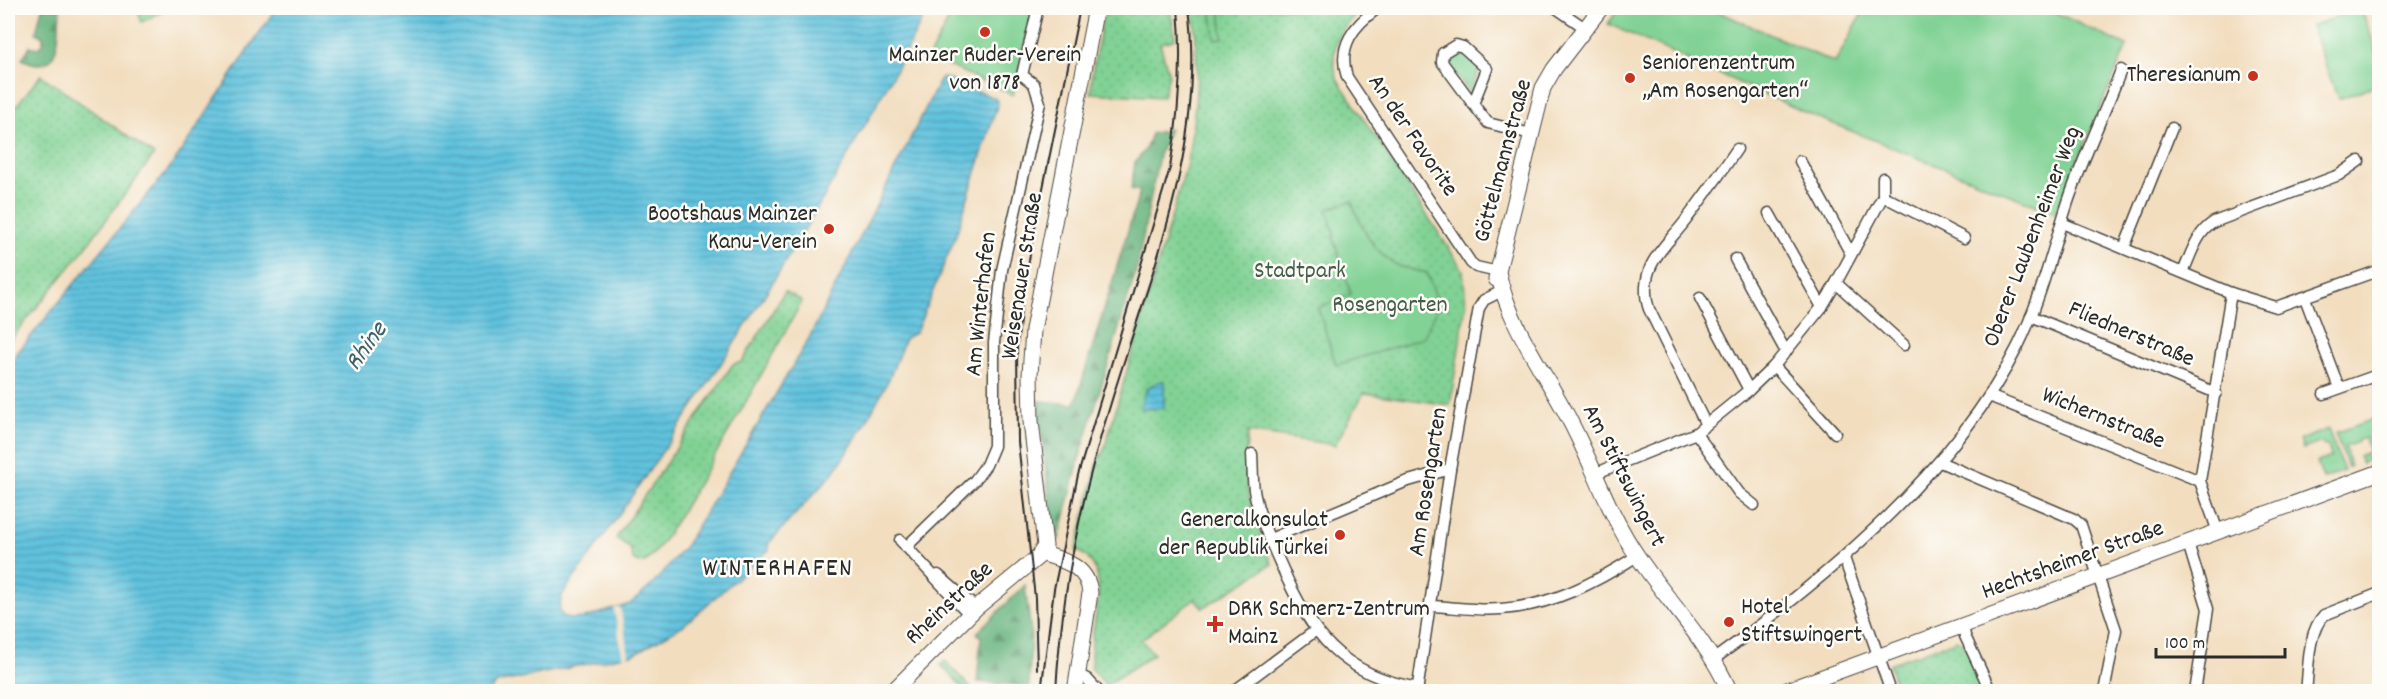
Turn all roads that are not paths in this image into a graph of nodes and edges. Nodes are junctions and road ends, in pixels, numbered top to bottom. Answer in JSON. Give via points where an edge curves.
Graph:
{"nodes":[{"id":1,"x":1038,"y":8,"type":"edge"},
{"id":2,"x":1096,"y":8,"type":"edge"},
{"id":3,"x":1377,"y":8,"type":"edge"},
{"id":4,"x":1556,"y":8,"type":"edge"},
{"id":5,"x":1601,"y":8,"type":"edge"},
{"id":6,"x":1585,"y":28,"type":"junction"},
{"id":7,"x":2121,"y":70,"type":"dead end"},
{"id":8,"x":1473,"y":104,"type":"junction"},
{"id":9,"x":2172,"y":128,"type":"dead end"},
{"id":10,"x":1531,"y":134,"type":"junction"},
{"id":11,"x":1737,"y":149,"type":"dead end"},
{"id":12,"x":1800,"y":161,"type":"dead end"},
{"id":13,"x":2359,"y":161,"type":"dead end"},
{"id":14,"x":1883,"y":178,"type":"dead end"},
{"id":15,"x":1883,"y":196,"type":"junction"},
{"id":16,"x":1769,"y":213,"type":"dead end"},
{"id":17,"x":2062,"y":223,"type":"junction"},
{"id":18,"x":1964,"y":238,"type":"dead end"},
{"id":19,"x":2124,"y":248,"type":"junction"},
{"id":20,"x":1851,"y":254,"type":"junction"},
{"id":21,"x":1735,"y":259,"type":"dead end"},
{"id":22,"x":2379,"y":270,"type":"edge"},
{"id":23,"x":1498,"y":272,"type":"junction"},
{"id":24,"x":2183,"y":273,"type":"junction"},
{"id":25,"x":1836,"y":283,"type":"junction"},
{"id":26,"x":1499,"y":292,"type":"junction"},
{"id":27,"x":2231,"y":293,"type":"junction"},
{"id":28,"x":1700,"y":298,"type":"dead end"},
{"id":29,"x":2305,"y":298,"type":"junction"},
{"id":30,"x":1821,"y":307,"type":"junction"},
{"id":31,"x":2031,"y":316,"type":"junction"},
{"id":32,"x":1905,"y":345,"type":"dead end"},
{"id":33,"x":1786,"y":352,"type":"junction"},
{"id":34,"x":1774,"y":366,"type":"junction"},
{"id":35,"x":2379,"y":374,"type":"edge"},
{"id":36,"x":2338,"y":388,"type":"junction"},
{"id":37,"x":1749,"y":390,"type":"junction"},
{"id":38,"x":2216,"y":393,"type":"junction"},
{"id":39,"x":2324,"y":394,"type":"dead end"},
{"id":40,"x":1989,"y":396,"type":"junction"},
{"id":41,"x":1706,"y":425,"type":"junction"},
{"id":42,"x":1835,"y":433,"type":"dead end"},
{"id":43,"x":1695,"y":434,"type":"junction"},
{"id":44,"x":1252,"y":454,"type":"dead end"},
{"id":45,"x":1940,"y":462,"type":"junction"},
{"id":46,"x":1450,"y":469,"type":"junction"},
{"id":47,"x":2379,"y":472,"type":"edge"},
{"id":48,"x":1594,"y":474,"type":"junction"},
{"id":49,"x":2200,"y":481,"type":"junction"},
{"id":50,"x":1754,"y":505,"type":"dead end"},
{"id":51,"x":2218,"y":532,"type":"junction"},
{"id":52,"x":1270,"y":539,"type":"junction"},
{"id":53,"x":2188,"y":543,"type":"junction"},
{"id":54,"x":1041,"y":553,"type":"junction"},
{"id":55,"x":1637,"y":556,"type":"junction"},
{"id":56,"x":1844,"y":558,"type":"junction"},
{"id":57,"x":2097,"y":576,"type":"junction"},
{"id":58,"x":2379,"y":593,"type":"edge"},
{"id":59,"x":1431,"y":606,"type":"junction"},
{"id":60,"x":973,"y":611,"type":"junction"},
{"id":61,"x":1964,"y":625,"type":"junction"},
{"id":62,"x":1315,"y":631,"type":"junction"},
{"id":63,"x":1879,"y":657,"type":"junction"},
{"id":64,"x":1714,"y":659,"type":"junction"},
{"id":65,"x":1077,"y":674,"type":"junction"},
{"id":66,"x":1418,"y":690,"type":"edge"},
{"id":67,"x":892,"y":692,"type":"edge"},
{"id":68,"x":1075,"y":692,"type":"edge"},
{"id":69,"x":1099,"y":692,"type":"edge"},
{"id":70,"x":1238,"y":692,"type":"edge"},
{"id":71,"x":1730,"y":692,"type":"edge"},
{"id":72,"x":1782,"y":692,"type":"edge"},
{"id":73,"x":1891,"y":692,"type":"edge"},
{"id":74,"x":1991,"y":692,"type":"edge"},
{"id":75,"x":2104,"y":692,"type":"edge"},
{"id":76,"x":2195,"y":692,"type":"edge"},
{"id":77,"x":2306,"y":692,"type":"edge"}],
"edges":[{"from":1,"to":60,"type":"street","name":"Am Winterhafen","via":[[1022,75],[1034,84],[1040,103],[1002,270],[994,343],[994,446],[975,480],[906,547]]},
{"from":2,"to":54,"type":"street","name":"Weisenauer Straße","via":[[1034,330],[1030,387],[1045,539]]},
{"from":3,"to":23,"type":"street","name":"An der Favorite","via":[[1346,40],[1347,77],[1471,263]]},
{"from":4,"to":6,"type":"street"},
{"from":5,"to":6,"type":"street","name":"Göttelmannstraße"},
{"from":6,"to":10,"type":"street","name":"Göttelmannstraße","via":[[1549,76]]},
{"from":7,"to":17,"type":"street","name":"Oberer Laubenheimer Weg"},
{"from":8,"to":8,"type":"street","via":[[1442,62],[1443,53],[1450,47],[1463,47],[1487,69]]},
{"from":8,"to":10,"type":"street","via":[[1485,121]]},
{"from":9,"to":19,"type":"street"},
{"from":10,"to":23,"type":"street","name":"Göttelmannstraße"},
{"from":11,"to":41,"type":"street","via":[[1657,255],[1647,281],[1648,309]]},
{"from":12,"to":20,"type":"street"},
{"from":13,"to":24,"type":"street","via":[[2339,175],[2205,227]]},
{"from":14,"to":15,"type":"street"},
{"from":15,"to":18,"type":"street"},
{"from":15,"to":20,"type":"street"},
{"from":16,"to":30,"type":"street"},
{"from":17,"to":19,"type":"street"},
{"from":17,"to":31,"type":"street","name":"Oberer Laubenheimer Weg"},
{"from":19,"to":24,"type":"street"},
{"from":20,"to":25,"type":"street"},
{"from":21,"to":33,"type":"street"},
{"from":22,"to":29,"type":"street"},
{"from":23,"to":26,"type":"street","name":"Göttelmannstraße","via":[[1495,282]]},
{"from":24,"to":27,"type":"street"},
{"from":25,"to":30,"type":"street"},
{"from":25,"to":32,"type":"street"},
{"from":26,"to":46,"type":"street","name":"Am Rosengarten","via":[[1484,300],[1479,308]]},
{"from":26,"to":48,"type":"street","name":"Am Stiftswingert","via":[[1502,311],[1554,390]]},
{"from":27,"to":29,"type":"street","via":[[2276,307]]},
{"from":27,"to":38,"type":"street"},
{"from":28,"to":37,"type":"street"},
{"from":29,"to":36,"type":"street"},
{"from":30,"to":33,"type":"street"},
{"from":31,"to":38,"type":"street","name":"Fliednerstraße"},
{"from":31,"to":40,"type":"street","name":"Oberer Laubenheimer Weg"},
{"from":33,"to":34,"type":"street"},
{"from":34,"to":37,"type":"street"},
{"from":34,"to":42,"type":"street"},
{"from":35,"to":36,"type":"street"},
{"from":36,"to":39,"type":"street"},
{"from":37,"to":41,"type":"street"},
{"from":38,"to":49,"type":"street"},
{"from":40,"to":45,"type":"street","name":"Oberer Laubenheimer Weg"},
{"from":40,"to":49,"type":"street","name":"Wichernstraße"},
{"from":41,"to":43,"type":"street"},
{"from":43,"to":48,"type":"street"},
{"from":43,"to":50,"type":"street","via":[[1739,493]]},
{"from":44,"to":52,"type":"street","via":[[1255,495]]},
{"from":45,"to":56,"type":"street","name":"Oberer Laubenheimer Weg"},
{"from":45,"to":57,"type":"street","via":[[2074,519],[2081,525]]},
{"from":46,"to":52,"type":"street","via":[[1405,482]]},
{"from":46,"to":59,"type":"street","name":"Am Rosengarten"},
{"from":47,"to":51,"type":"street","name":"Hechtsheimer Straße"},
{"from":48,"to":55,"type":"street","name":"Am Stiftswingert"},
{"from":49,"to":51,"type":"street"},
{"from":51,"to":53,"type":"street","name":"Hechtsheimer Straße"},
{"from":52,"to":62,"type":"street","via":[[1300,608]]},
{"from":53,"to":57,"type":"street","name":"Hechtsheimer Straße"},
{"from":53,"to":76,"type":"street","via":[[2208,609]]},
{"from":54,"to":60,"type":"street","name":"Rheinstraße"},
{"from":54,"to":65,"type":"street","via":[[1074,566],[1088,581],[1090,593]]},
{"from":55,"to":59,"type":"street","via":[[1594,583],[1543,602],[1501,609]]},
{"from":55,"to":64,"type":"street","name":"Am Stiftswingert"},
{"from":56,"to":63,"type":"street"},
{"from":56,"to":64,"type":"street","name":"Oberer Laubenheimer Weg"},
{"from":57,"to":61,"type":"street","name":"Hechtsheimer Straße"},
{"from":57,"to":75,"type":"street","via":[[2116,630]]},
{"from":58,"to":77,"type":"street","via":[[2318,621]]},
{"from":59,"to":66,"type":"street","name":"Am Rosengarten"},
{"from":60,"to":67,"type":"street","name":"Rheinstraße"},
{"from":61,"to":63,"type":"street","name":"Hechtsheimer Straße"},
{"from":61,"to":74,"type":"street","via":[[1965,636]]},
{"from":62,"to":66,"type":"street","via":[[1356,666]]},
{"from":62,"to":70,"type":"street"},
{"from":63,"to":72,"type":"street","name":"Hechtsheimer Straße"},
{"from":63,"to":73,"type":"street"},
{"from":64,"to":71,"type":"street","name":"Am Stiftswingert"},
{"from":65,"to":68,"type":"street"},
{"from":65,"to":69,"type":"street"}]}
